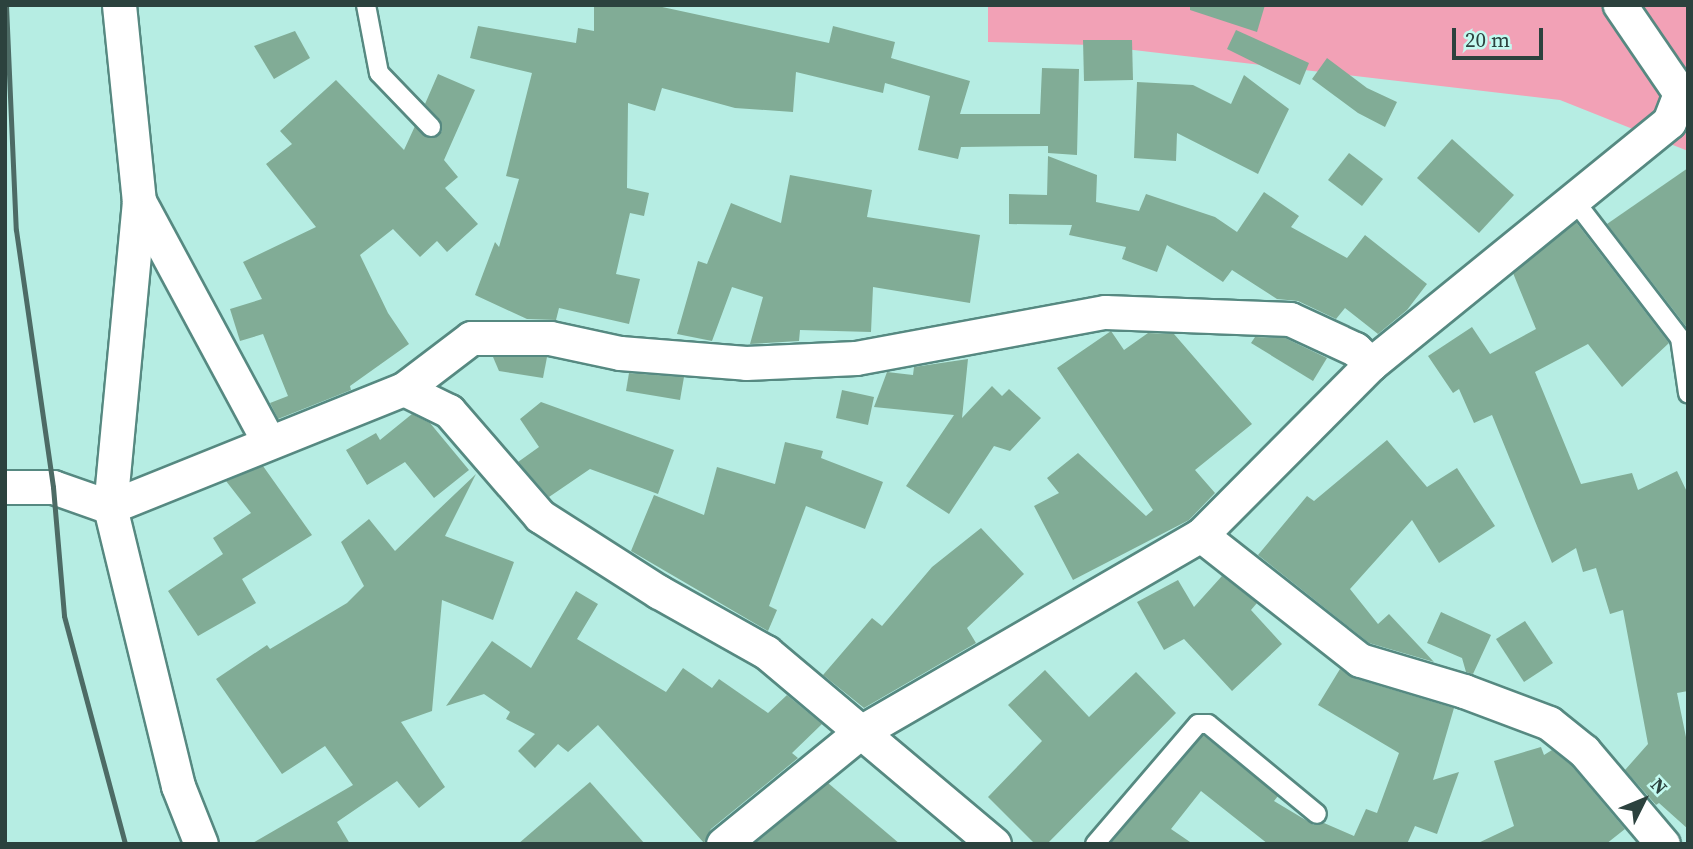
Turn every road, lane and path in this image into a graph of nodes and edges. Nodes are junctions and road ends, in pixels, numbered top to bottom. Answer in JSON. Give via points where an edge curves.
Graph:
{"nodes":[{"id":1,"x":119,"y":5,"type":"edge"},
{"id":2,"x":366,"y":5,"type":"edge"},
{"id":3,"x":1620,"y":5,"type":"edge"},
{"id":4,"x":431,"y":127,"type":"dead end"},
{"id":5,"x":1574,"y":200,"type":"junction"},
{"id":6,"x":139,"y":201,"type":"junction"},
{"id":7,"x":1371,"y":364,"type":"junction"},
{"id":8,"x":404,"y":389,"type":"junction"},
{"id":9,"x":1688,"y":393,"type":"edge"},
{"id":10,"x":268,"y":441,"type":"junction"},
{"id":11,"x":5,"y":487,"type":"edge"},
{"id":12,"x":110,"y":506,"type":"junction"},
{"id":13,"x":1201,"y":535,"type":"junction"},
{"id":14,"x":859,"y":733,"type":"junction"},
{"id":15,"x":1317,"y":814,"type":"dead end"},
{"id":16,"x":201,"y":844,"type":"edge"},
{"id":17,"x":723,"y":844,"type":"edge"},
{"id":18,"x":994,"y":844,"type":"edge"},
{"id":19,"x":1095,"y":844,"type":"edge"},
{"id":20,"x":1663,"y":844,"type":"edge"}],
"edges":[{"from":1,"to":6,"type":"street"},
{"from":2,"to":4,"type":"lane","via":[[379,73]]},
{"from":3,"to":5,"type":"street","via":[[1680,93],[1669,122]]},
{"from":5,"to":7,"type":"street"},
{"from":5,"to":9,"type":"lane","via":[[1680,338]]},
{"from":6,"to":10,"type":"street"},
{"from":6,"to":12,"type":"street"},
{"from":7,"to":8,"type":"street","via":[[1354,349],[1290,319],[1105,312],[856,358],[746,363],[620,352],[550,338],[471,338]]},
{"from":7,"to":13,"type":"street"},
{"from":8,"to":10,"type":"street"},
{"from":8,"to":14,"type":"street","via":[[449,411],[540,516],[765,652]]},
{"from":10,"to":12,"type":"street"},
{"from":11,"to":12,"type":"street","via":[[53,487]]},
{"from":12,"to":16,"type":"street","via":[[178,786]]},
{"from":13,"to":14,"type":"street"},
{"from":13,"to":20,"type":"street","via":[[1360,660],[1549,723],[1584,751]]},
{"from":14,"to":17,"type":"street"},
{"from":14,"to":18,"type":"street"},
{"from":15,"to":19,"type":"lane","via":[[1208,724],[1198,724]]}]}
